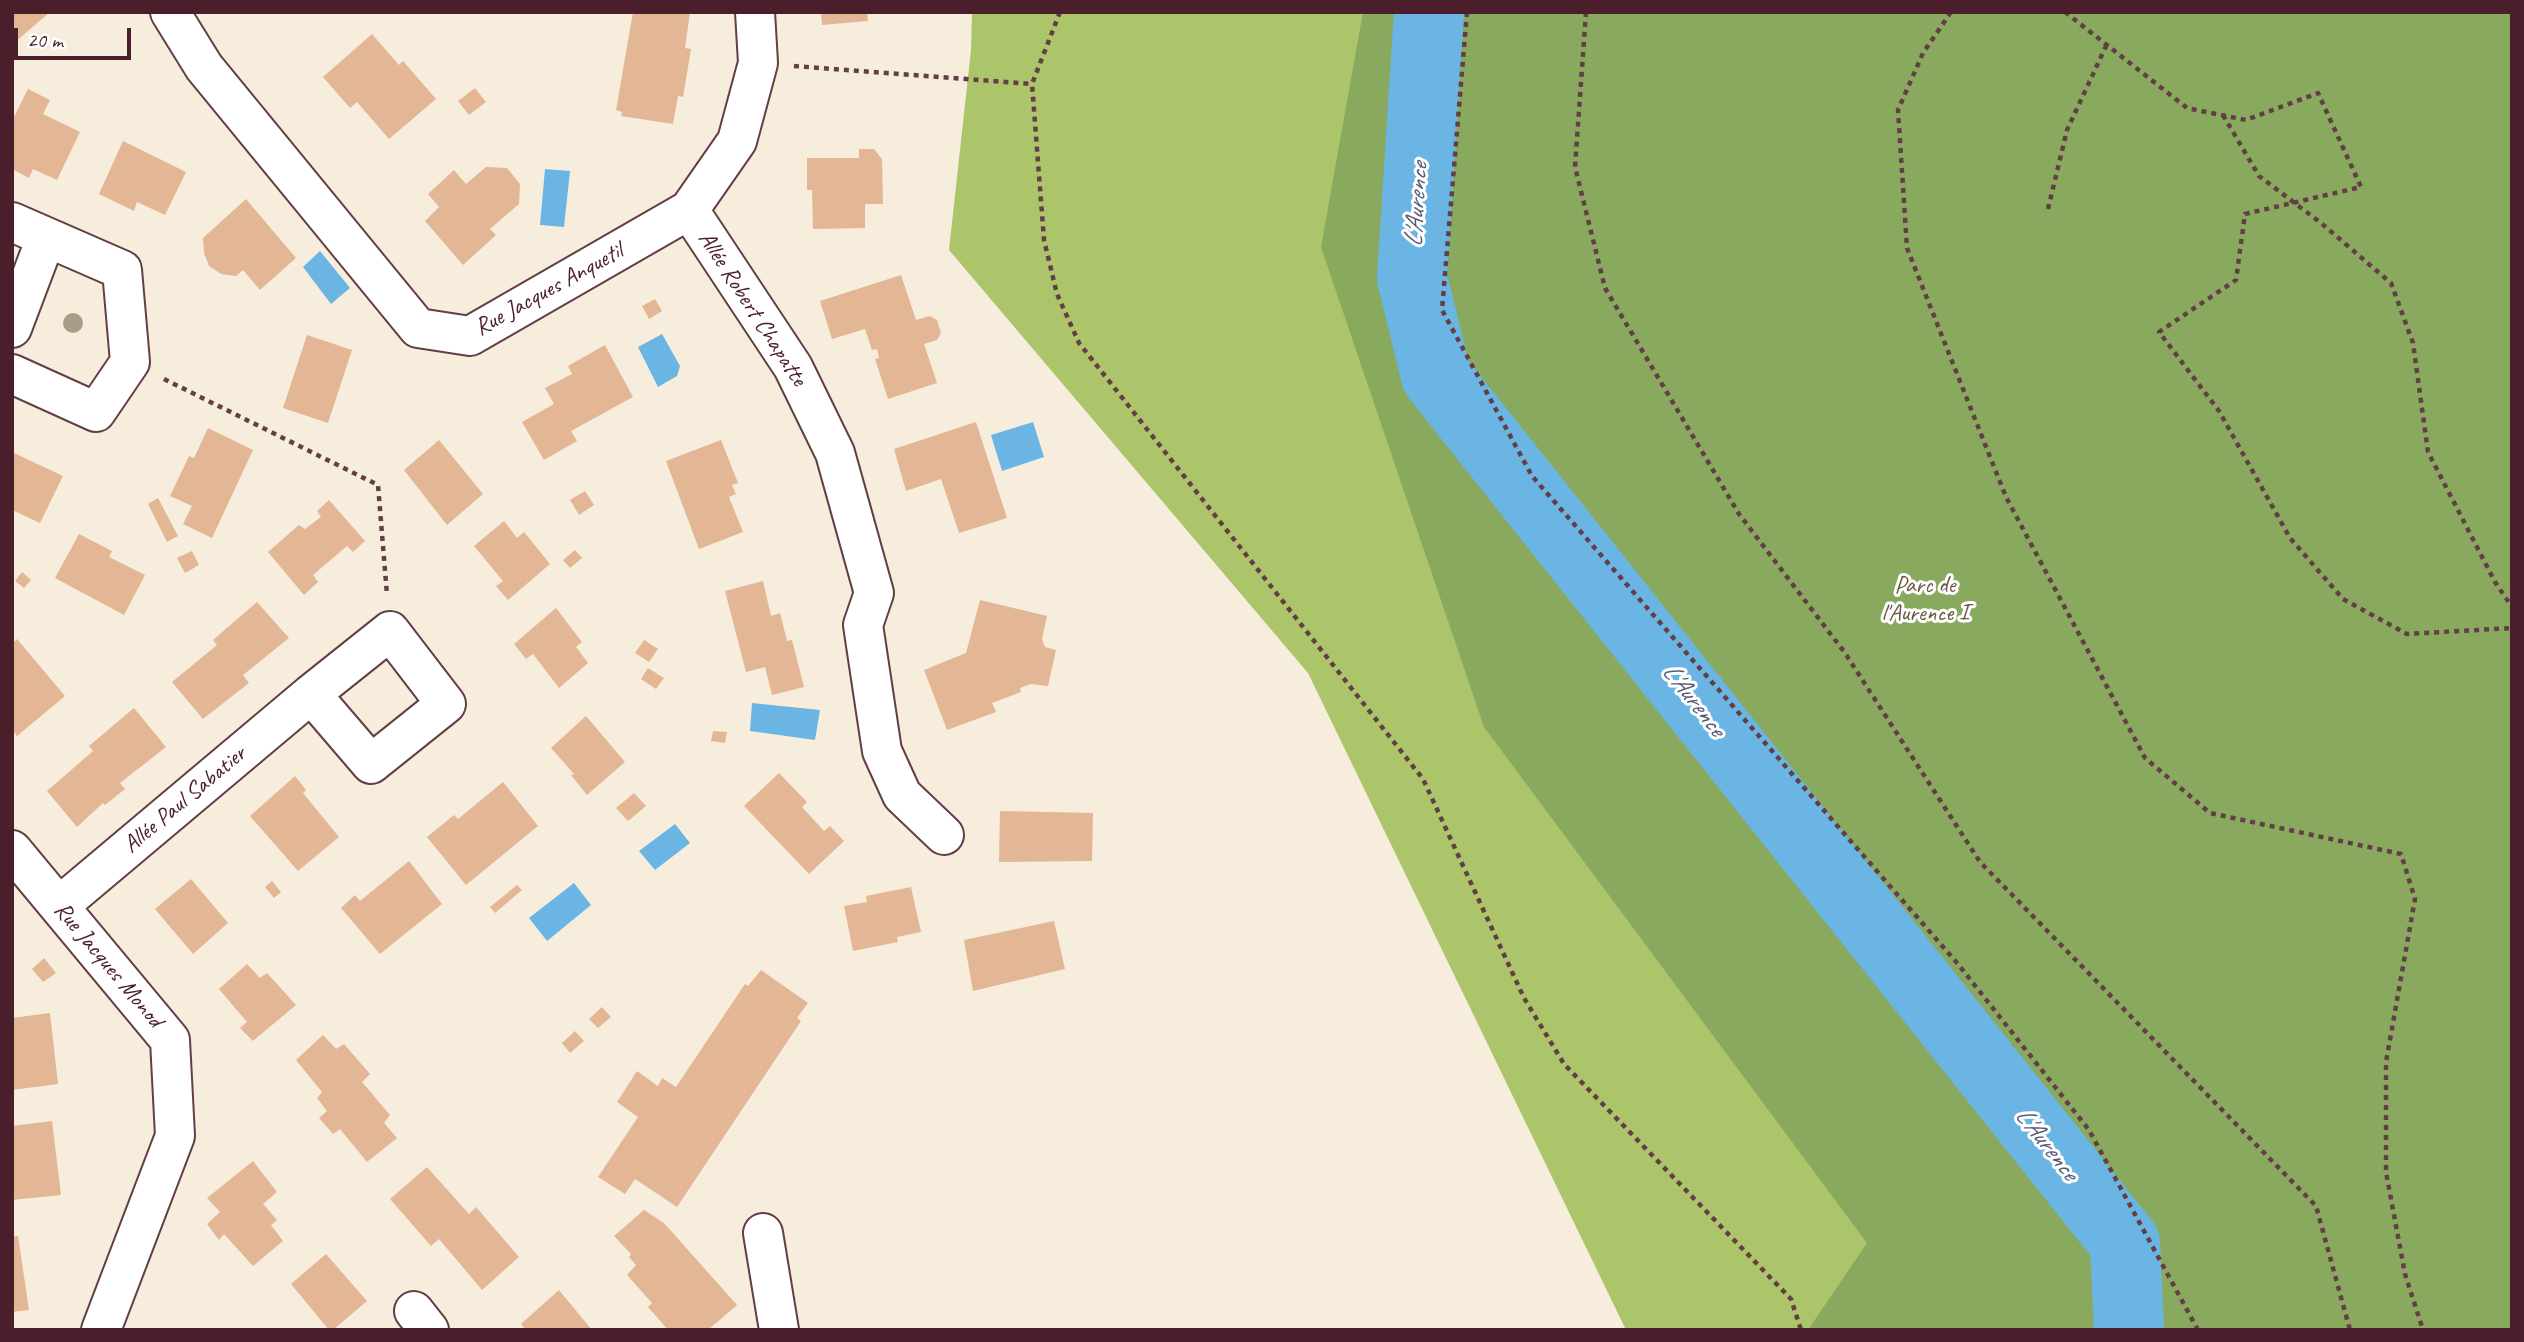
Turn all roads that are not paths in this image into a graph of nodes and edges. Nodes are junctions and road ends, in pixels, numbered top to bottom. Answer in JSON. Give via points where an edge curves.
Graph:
{"nodes":[{"id":1,"x":170,"y":12,"type":"edge"},
{"id":2,"x":755,"y":12,"type":"edge"},
{"id":3,"x":689,"y":210,"type":"junction"},
{"id":4,"x":29,"y":230,"type":"edge"},
{"id":5,"x":12,"y":328,"type":"edge"},
{"id":6,"x":12,"y":374,"type":"edge"},
{"id":7,"x":311,"y":694,"type":"junction"},
{"id":8,"x":944,"y":835,"type":"dead end"},
{"id":9,"x":12,"y":850,"type":"edge"},
{"id":10,"x":59,"y":906,"type":"junction"},
{"id":11,"x":763,"y":1233,"type":"dead end"},
{"id":12,"x":101,"y":1330,"type":"edge"},
{"id":13,"x":779,"y":1330,"type":"edge"}],
"edges":[{"from":1,"to":3,"type":"street","name":"Rue Jacques Anquetil","via":[[204,67],[418,328],[470,336]]},
{"from":2,"to":3,"type":"street","name":"Rue Jacques Anquetil","via":[[758,63],[737,141]]},
{"from":3,"to":8,"type":"street","name":"Allée Robert Chapatte","via":[[793,367],[835,453],[874,593],[863,625],[883,751],[902,795]]},
{"from":4,"to":5,"type":"street"},
{"from":4,"to":6,"type":"street","via":[[122,270],[130,362],[96,412]]},
{"from":7,"to":7,"type":"street","name":"Allée Paul Sabatier","via":[[390,631],[446,704],[371,764]]},
{"from":7,"to":10,"type":"street","name":"Allée Paul Sabatier"},
{"from":9,"to":10,"type":"street","name":"Rue Jacques Monod"},
{"from":10,"to":12,"type":"street","name":"Rue Jacques Monod","via":[[170,1040],[175,1136]]},
{"from":11,"to":13,"type":"street"}]}
